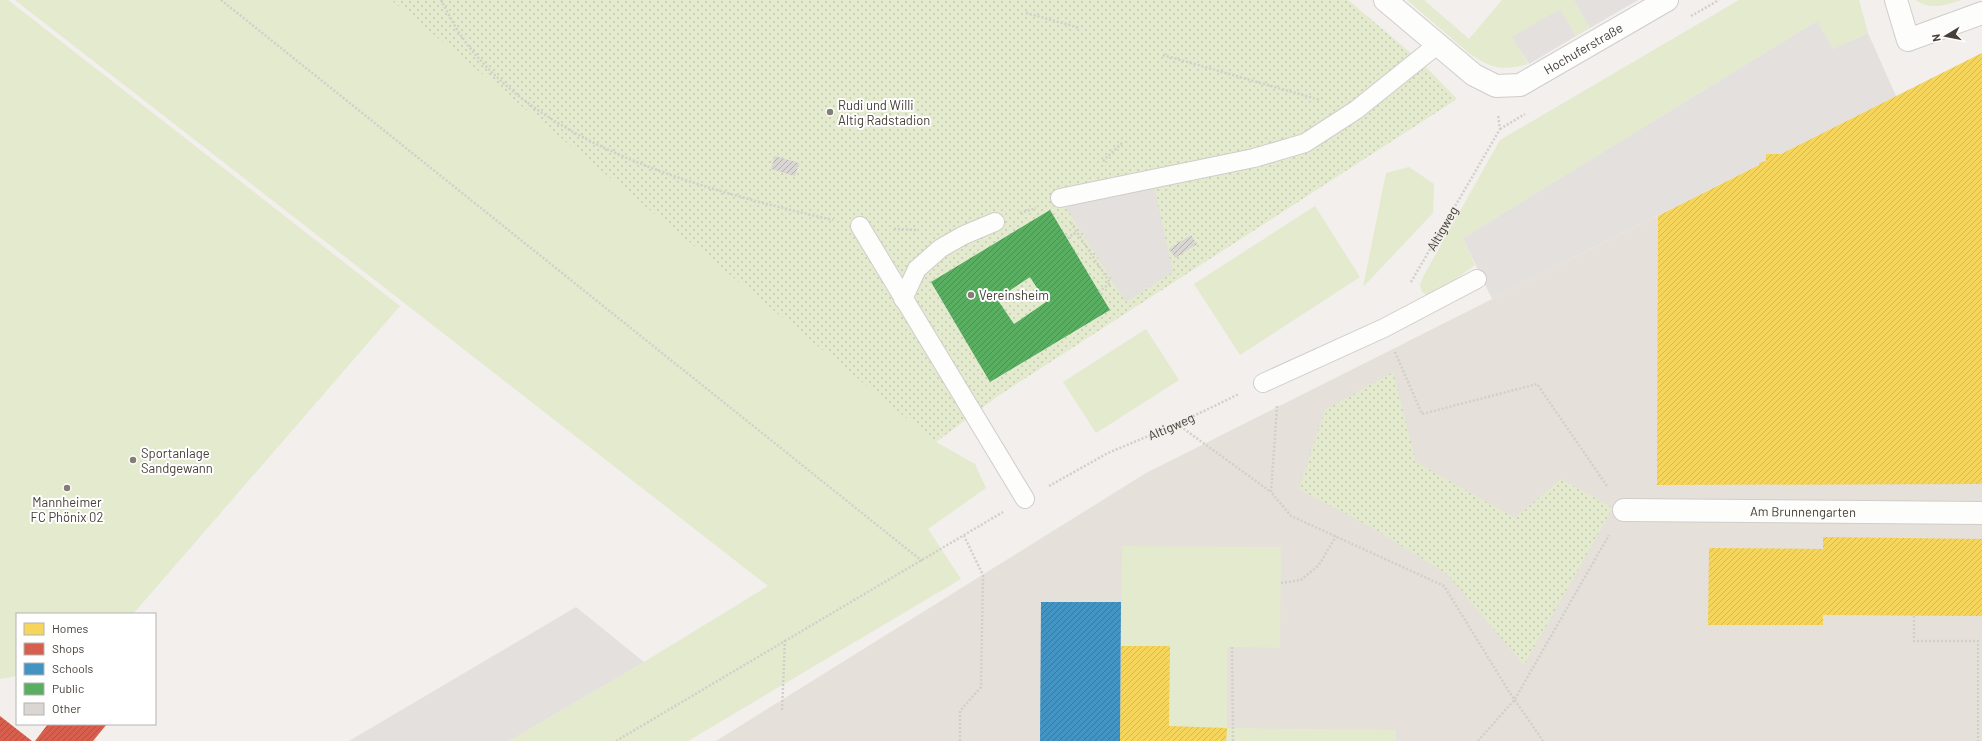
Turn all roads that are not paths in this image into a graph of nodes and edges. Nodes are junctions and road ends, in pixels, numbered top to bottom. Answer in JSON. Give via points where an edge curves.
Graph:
{"nodes":[{"id":1,"x":1385,"y":0,"type":"edge"},
{"id":2,"x":1668,"y":0,"type":"edge"},
{"id":3,"x":1896,"y":0,"type":"edge"},
{"id":4,"x":1982,"y":13,"type":"edge"},
{"id":5,"x":1437,"y":45,"type":"junction"},
{"id":6,"x":1060,"y":198,"type":"dead end"},
{"id":7,"x":996,"y":222,"type":"dead end"},
{"id":8,"x":860,"y":226,"type":"road end"},
{"id":9,"x":1477,"y":279,"type":"dead end"},
{"id":10,"x":903,"y":299,"type":"junction"},
{"id":11,"x":1263,"y":383,"type":"road end"},
{"id":12,"x":1025,"y":499,"type":"road end"},
{"id":13,"x":1624,"y":510,"type":"road end"},
{"id":14,"x":1982,"y":513,"type":"edge"}],
"edges":[{"from":1,"to":5,"type":"street"},
{"from":2,"to":5,"type":"street","name":"Hochuferstraße","via":[[1520,85],[1496,86],[1474,75]]},
{"from":3,"to":4,"type":"street","via":[[1908,40]]},
{"from":5,"to":6,"type":"lane","via":[[1356,110],[1305,143],[1254,158]]},
{"from":7,"to":10,"type":"lane","via":[[941,248],[917,269]]},
{"from":8,"to":10,"type":"lane"},
{"from":9,"to":11,"type":"lane","via":[[1384,328]]},
{"from":10,"to":12,"type":"lane"},
{"from":13,"to":14,"type":"street","name":"Am Brunnengarten"}]}
